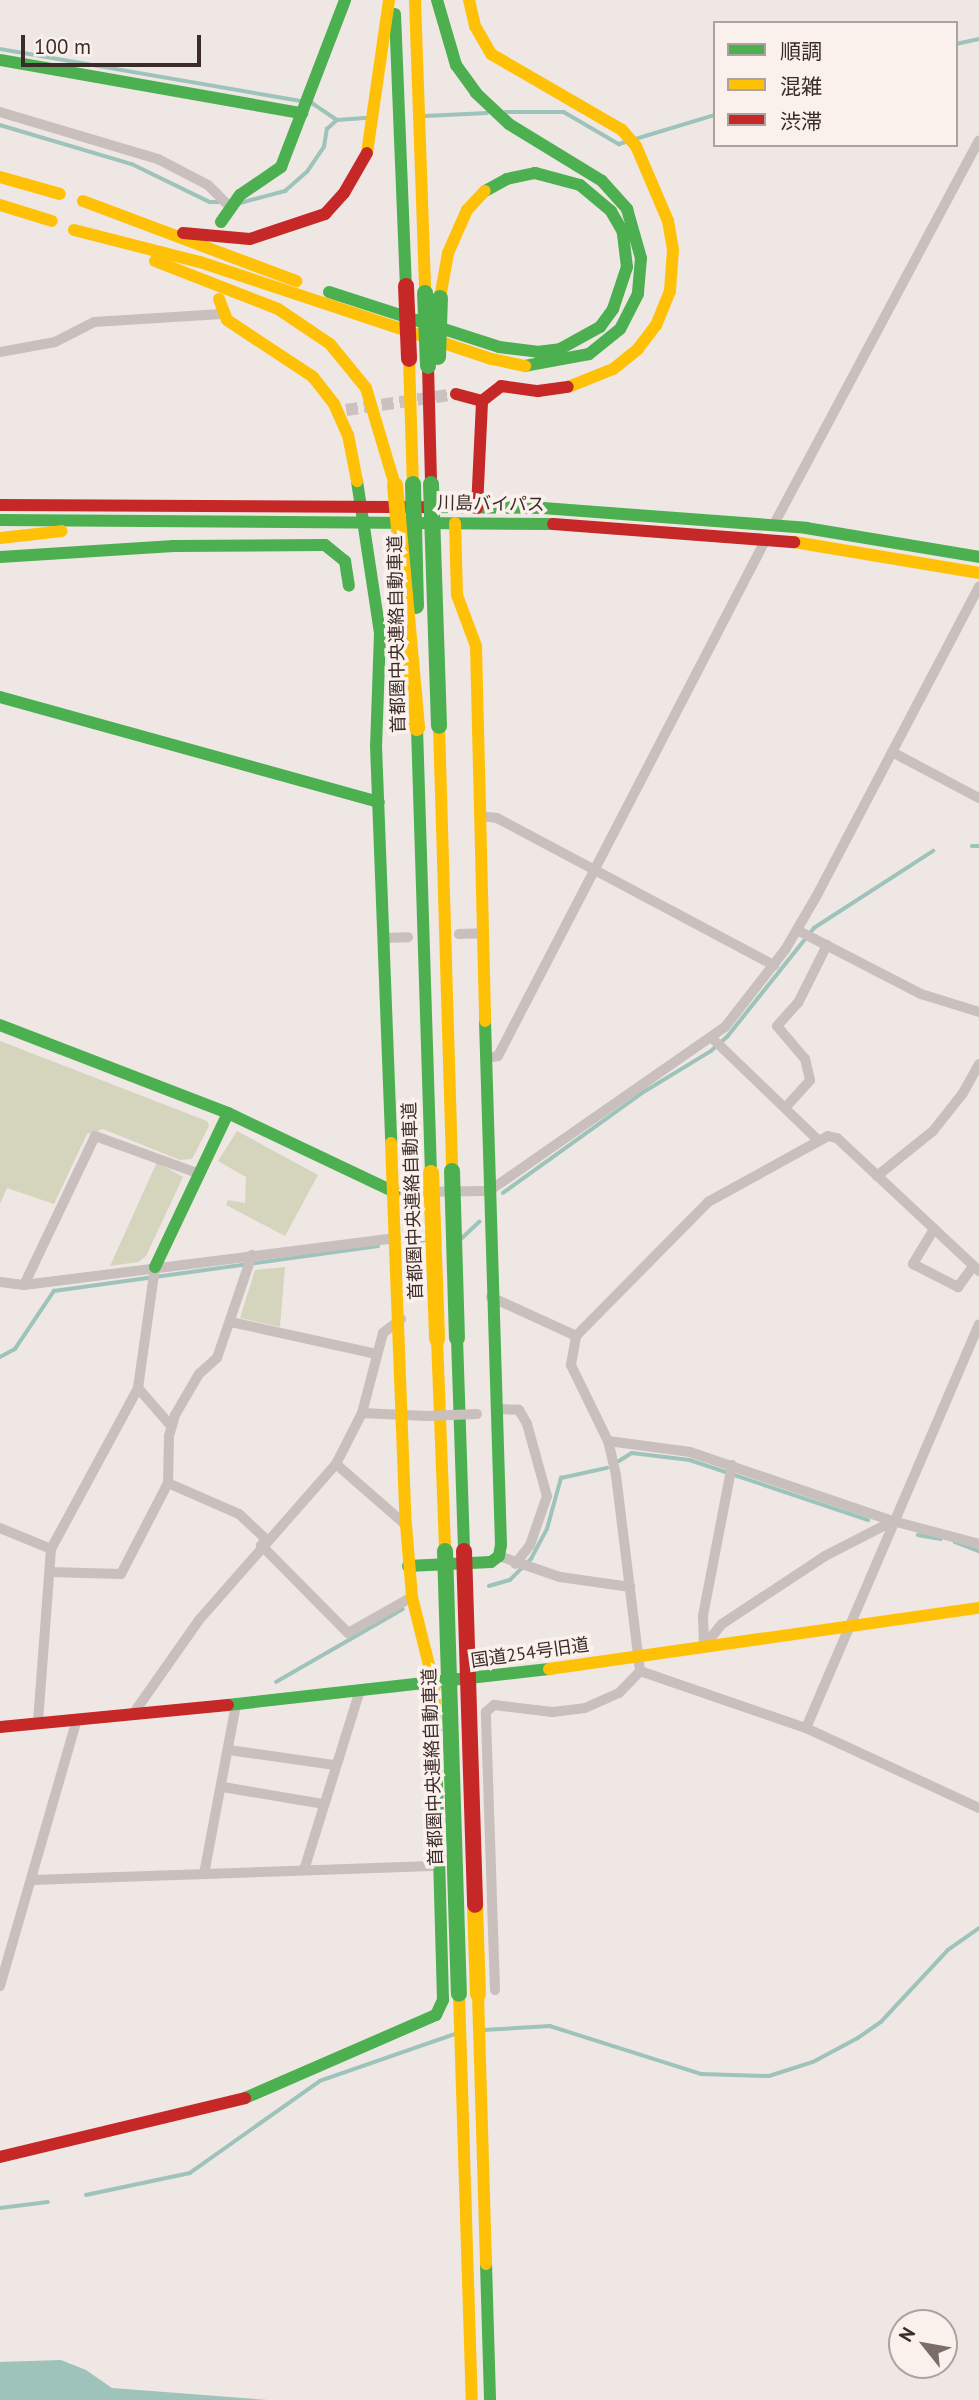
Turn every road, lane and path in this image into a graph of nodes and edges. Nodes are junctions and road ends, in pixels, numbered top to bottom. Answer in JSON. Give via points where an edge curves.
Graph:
{"nodes":[{"id":1,"x":345,"y":0,"type":"edge"},
{"id":2,"x":392,"y":0,"type":"edge"},
{"id":3,"x":415,"y":0,"type":"edge"},
{"id":4,"x":437,"y":0,"type":"edge"},
{"id":5,"x":469,"y":0,"type":"edge"},
{"id":6,"x":0,"y":61,"type":"edge"},
{"id":7,"x":305,"y":106,"type":"junction"},
{"id":8,"x":0,"y":112,"type":"edge"},
{"id":9,"x":979,"y":141,"type":"edge"},
{"id":10,"x":0,"y":177,"type":"edge"},
{"id":11,"x":60,"y":194,"type":"dead end"},
{"id":12,"x":83,"y":201,"type":"dead end"},
{"id":13,"x":233,"y":202,"type":"junction"},
{"id":14,"x":0,"y":205,"type":"edge"},
{"id":15,"x":52,"y":221,"type":"dead end"},
{"id":16,"x":221,"y":222,"type":"dead end"},
{"id":17,"x":160,"y":227,"type":"junction"},
{"id":18,"x":74,"y":230,"type":"dead end"},
{"id":19,"x":103,"y":240,"type":"junction"},
{"id":20,"x":433,"y":296,"type":"junction"},
{"id":21,"x":221,"y":307,"type":"joint"},
{"id":22,"x":0,"y":352,"type":"edge"},
{"id":23,"x":456,"y":394,"type":"tunnel mouth"},
{"id":24,"x":482,"y":401,"type":"junction"},
{"id":25,"x":0,"y":505,"type":"edge"},
{"id":26,"x":477,"y":508,"type":"junction"},
{"id":27,"x":360,"y":513,"type":"junction"},
{"id":28,"x":0,"y":520,"type":"edge"},
{"id":29,"x":138,"y":522,"type":"junction"},
{"id":30,"x":455,"y":523,"type":"junction"},
{"id":31,"x":774,"y":526,"type":"junction"},
{"id":32,"x":0,"y":538,"type":"edge"},
{"id":33,"x":765,"y":541,"type":"junction"},
{"id":34,"x":0,"y":557,"type":"edge"},
{"id":35,"x":979,"y":557,"type":"edge"},
{"id":36,"x":979,"y":573,"type":"edge"},
{"id":37,"x":349,"y":586,"type":"dead end"},
{"id":38,"x":979,"y":586,"type":"edge"},
{"id":39,"x":0,"y":697,"type":"edge"},
{"id":40,"x":417,"y":728,"type":"junction"},
{"id":41,"x":892,"y":752,"type":"junction"},
{"id":42,"x":979,"y":798,"type":"edge"},
{"id":43,"x":379,"y":802,"type":"junction"},
{"id":44,"x":478,"y":816,"type":"junction"},
{"id":45,"x":594,"y":871,"type":"junction"},
{"id":46,"x":797,"y":930,"type":"junction"},
{"id":47,"x":482,"y":933,"type":"junction"},
{"id":48,"x":459,"y":934,"type":"dead end"},
{"id":49,"x":408,"y":937,"type":"dead end"},
{"id":50,"x":385,"y":938,"type":"junction"},
{"id":51,"x":827,"y":945,"type":"junction"},
{"id":52,"x":774,"y":965,"type":"junction"},
{"id":53,"x":979,"y":1012,"type":"edge"},
{"id":54,"x":0,"y":1025,"type":"edge"},
{"id":55,"x":713,"y":1038,"type":"junction"},
{"id":56,"x":486,"y":1058,"type":"junction"},
{"id":57,"x":979,"y":1064,"type":"edge"},
{"id":58,"x":786,"y":1107,"type":"junction"},
{"id":59,"x":228,"y":1113,"type":"junction"},
{"id":60,"x":817,"y":1139,"type":"junction"},
{"id":61,"x":197,"y":1173,"type":"junction"},
{"id":62,"x":877,"y":1175,"type":"junction"},
{"id":63,"x":489,"y":1191,"type":"junction"},
{"id":64,"x":394,"y":1192,"type":"junction"},
{"id":65,"x":934,"y":1230,"type":"junction"},
{"id":66,"x":396,"y":1238,"type":"junction"},
{"id":67,"x":250,"y":1261,"type":"junction"},
{"id":68,"x":155,"y":1267,"type":"junction"},
{"id":69,"x":976,"y":1268,"type":"edge"},
{"id":70,"x":0,"y":1282,"type":"edge"},
{"id":71,"x":24,"y":1285,"type":"junction"},
{"id":72,"x":491,"y":1297,"type":"junction"},
{"id":73,"x":401,"y":1319,"type":"junction"},
{"id":74,"x":231,"y":1322,"type":"junction"},
{"id":75,"x":979,"y":1324,"type":"edge"},
{"id":76,"x":576,"y":1336,"type":"junction"},
{"id":77,"x":975,"y":1347,"type":"edge"},
{"id":78,"x":377,"y":1354,"type":"junction"},
{"id":79,"x":138,"y":1388,"type":"junction"},
{"id":80,"x":496,"y":1411,"type":"junction"},
{"id":81,"x":362,"y":1413,"type":"junction"},
{"id":82,"x":404,"y":1416,"type":"junction"},
{"id":83,"x":171,"y":1426,"type":"junction"},
{"id":84,"x":608,"y":1441,"type":"junction"},
{"id":85,"x":335,"y":1464,"type":"junction"},
{"id":86,"x":731,"y":1469,"type":"junction"},
{"id":87,"x":168,"y":1483,"type":"junction"},
{"id":88,"x":893,"y":1521,"type":"junction"},
{"id":89,"x":406,"y":1525,"type":"junction"},
{"id":90,"x":0,"y":1528,"type":"edge"},
{"id":91,"x":264,"y":1542,"type":"junction"},
{"id":92,"x":979,"y":1544,"type":"edge"},
{"id":93,"x":51,"y":1549,"type":"junction"},
{"id":94,"x":499,"y":1556,"type":"junction"},
{"id":95,"x":408,"y":1566,"type":"junction"},
{"id":96,"x":520,"y":1566,"type":"junction"},
{"id":97,"x":50,"y":1572,"type":"junction"},
{"id":98,"x":630,"y":1587,"type":"junction"},
{"id":99,"x":412,"y":1597,"type":"junction"},
{"id":100,"x":979,"y":1608,"type":"edge"},
{"id":101,"x":849,"y":1626,"type":"junction"},
{"id":102,"x":704,"y":1646,"type":"junction"},
{"id":103,"x":639,"y":1664,"type":"junction"},
{"id":104,"x":434,"y":1685,"type":"junction"},
{"id":105,"x":359,"y":1693,"type":"junction"},
{"id":106,"x":236,"y":1704,"type":"junction"},
{"id":107,"x":133,"y":1714,"type":"junction"},
{"id":108,"x":77,"y":1718,"type":"junction"},
{"id":109,"x":38,"y":1722,"type":"junction"},
{"id":110,"x":0,"y":1727,"type":"edge"},
{"id":111,"x":806,"y":1728,"type":"junction"},
{"id":112,"x":229,"y":1750,"type":"junction"},
{"id":113,"x":335,"y":1765,"type":"junction"},
{"id":114,"x":223,"y":1787,"type":"junction"},
{"id":115,"x":323,"y":1804,"type":"junction"},
{"id":116,"x":979,"y":1808,"type":"edge"},
{"id":117,"x":439,"y":1866,"type":"junction"},
{"id":118,"x":304,"y":1870,"type":"junction"},
{"id":119,"x":204,"y":1874,"type":"junction"},
{"id":120,"x":32,"y":1880,"type":"junction"},
{"id":121,"x":494,"y":1972,"type":"junction"},
{"id":122,"x":0,"y":1986,"type":"edge"},
{"id":123,"x":444,"y":1988,"type":"junction"},
{"id":124,"x":495,"y":1990,"type":"dead end"},
{"id":125,"x":0,"y":2157,"type":"edge"},
{"id":126,"x":472,"y":2400,"type":"edge"},
{"id":127,"x":491,"y":2400,"type":"edge"}],
"edges":[{"from":1,"to":7,"type":"main road"},
{"from":2,"to":17,"type":"main road","via":[[373,131],[363,165],[325,214],[250,239],[200,238]]},
{"from":2,"to":40,"type":"main road","name":"首都圏中央連絡自動車道","bridge":true,"via":[[409,359]]},
{"from":3,"to":20,"type":"main road"},
{"from":4,"to":19,"type":"main road","via":[[456,65],[492,110],[602,181],[627,209],[641,258],[638,294],[620,329],[589,354],[528,366],[492,359],[200,262]]},
{"from":5,"to":24,"type":"main road","via":[[475,26],[491,54],[622,130],[636,146],[663,209],[673,250],[670,291],[656,325],[638,349],[613,369],[565,388],[538,391],[501,386]]},
{"from":6,"to":7,"type":"main road"},
{"from":7,"to":13,"type":"main road","via":[[281,167]]},
{"from":8,"to":13,"type":"street","via":[[158,159]]},
{"from":9,"to":31,"type":"street"},
{"from":10,"to":11,"type":"main road"},
{"from":12,"to":17,"type":"main road"},
{"from":13,"to":16,"type":"main road"},
{"from":14,"to":15,"type":"main road"},
{"from":17,"to":20,"type":"main road","via":[[203,249],[318,288],[499,347],[537,352],[582,339],[600,327],[613,309],[627,267],[622,232],[611,211],[580,185],[535,173],[507,178],[480,194],[467,210]]},
{"from":18,"to":19,"type":"main road"},
{"from":19,"to":40,"type":"main road","bridge":true,"via":[[278,309],[330,344],[366,388],[395,485]]},
{"from":20,"to":127,"type":"main road","bridge":true,"via":[[437,656]]},
{"from":21,"to":22,"type":"street","via":[[94,322],[55,342]]},
{"from":21,"to":27,"type":"main road","via":[[313,377],[342,412]]},
{"from":23,"to":24,"type":"main road"},
{"from":24,"to":26,"type":"main road"},
{"from":25,"to":27,"type":"main road","name":"川島バイパス"},
{"from":26,"to":27,"type":"main road","name":"川島バイパス"},
{"from":26,"to":31,"type":"main road","name":"川島バイパス"},
{"from":27,"to":29,"type":"main road","name":"川島バイパス"},
{"from":27,"to":30,"type":"main road","name":"川島バイパス"},
{"from":27,"to":43,"type":"main road","via":[[380,633]]},
{"from":28,"to":29,"type":"main road","name":"川島バイパス"},
{"from":29,"to":32,"type":"main road"},
{"from":30,"to":33,"type":"main road","name":"川島バイパス","via":[[537,523]]},
{"from":30,"to":44,"type":"main road","via":[[457,595],[476,646]]},
{"from":31,"to":33,"type":"street"},
{"from":31,"to":35,"type":"main road","name":"川島バイパス"},
{"from":33,"to":36,"type":"main road","name":"川島バイパス"},
{"from":33,"to":45,"type":"street"},
{"from":34,"to":37,"type":"main road","via":[[174,546],[325,545],[345,561]]},
{"from":38,"to":41,"type":"street"},
{"from":39,"to":43,"type":"main road"},
{"from":40,"to":126,"type":"main road","name":"首都圏中央連絡自動車道","bridge":true},
{"from":41,"to":42,"type":"street"},
{"from":41,"to":46,"type":"street"},
{"from":43,"to":50,"type":"main road"},
{"from":44,"to":45,"type":"street","via":[[497,818]]},
{"from":44,"to":47,"type":"main road"},
{"from":45,"to":52,"type":"street"},
{"from":45,"to":56,"type":"street","via":[[498,1056]]},
{"from":46,"to":51,"type":"street"},
{"from":46,"to":52,"type":"street"},
{"from":47,"to":48,"type":"street"},
{"from":47,"to":56,"type":"main road"},
{"from":49,"to":50,"type":"street"},
{"from":50,"to":64,"type":"main road"},
{"from":51,"to":53,"type":"street","via":[[921,994]]},
{"from":51,"to":58,"type":"street","via":[[815,976],[777,1026],[805,1059],[810,1080]]},
{"from":52,"to":55,"type":"street"},
{"from":54,"to":59,"type":"main road"},
{"from":55,"to":58,"type":"street"},
{"from":55,"to":63,"type":"street"},
{"from":56,"to":63,"type":"main road"},
{"from":57,"to":62,"type":"street","via":[[933,1132]]},
{"from":58,"to":60,"type":"street"},
{"from":59,"to":61,"type":"main road"},
{"from":59,"to":64,"type":"main road"},
{"from":60,"to":62,"type":"street","via":[[838,1138]]},
{"from":60,"to":76,"type":"street","via":[[708,1202]]},
{"from":61,"to":68,"type":"main road"},
{"from":61,"to":71,"type":"street","via":[[95,1136]]},
{"from":62,"to":65,"type":"street"},
{"from":63,"to":64,"type":"street"},
{"from":63,"to":72,"type":"main road"},
{"from":64,"to":66,"type":"main road"},
{"from":65,"to":69,"type":"street"},
{"from":65,"to":69,"type":"street","via":[[913,1264],[958,1287]]},
{"from":66,"to":67,"type":"street"},
{"from":66,"to":73,"type":"main road"},
{"from":67,"to":68,"type":"street"},
{"from":67,"to":74,"type":"street"},
{"from":68,"to":71,"type":"street"},
{"from":68,"to":79,"type":"street"},
{"from":70,"to":71,"type":"street"},
{"from":72,"to":76,"type":"street"},
{"from":72,"to":80,"type":"main road"},
{"from":73,"to":78,"type":"street","via":[[383,1333]]},
{"from":73,"to":82,"type":"main road"},
{"from":74,"to":78,"type":"street"},
{"from":74,"to":83,"type":"street","via":[[217,1358],[199,1374]]},
{"from":75,"to":77,"type":"street"},
{"from":76,"to":84,"type":"street","via":[[571,1365]]},
{"from":77,"to":88,"type":"street"},
{"from":78,"to":81,"type":"street"},
{"from":79,"to":83,"type":"street"},
{"from":79,"to":93,"type":"street"},
{"from":80,"to":82,"type":"street","bridge":true},
{"from":80,"to":94,"type":"main road"},
{"from":80,"to":96,"type":"street","via":[[519,1410],[534,1444],[547,1496]]},
{"from":81,"to":82,"type":"street"},
{"from":81,"to":85,"type":"street"},
{"from":82,"to":89,"type":"main road"},
{"from":83,"to":87,"type":"street"},
{"from":84,"to":86,"type":"street","via":[[690,1452]]},
{"from":84,"to":98,"type":"street","via":[[621,1500]]},
{"from":85,"to":89,"type":"street"},
{"from":85,"to":91,"type":"street"},
{"from":86,"to":88,"type":"street"},
{"from":86,"to":102,"type":"street","via":[[703,1616]]},
{"from":87,"to":91,"type":"street","via":[[239,1514]]},
{"from":87,"to":97,"type":"street","via":[[121,1574]]},
{"from":88,"to":92,"type":"street"},
{"from":88,"to":101,"type":"street"},
{"from":88,"to":102,"type":"street","via":[[802,1571],[722,1624]]},
{"from":89,"to":95,"type":"main road"},
{"from":90,"to":93,"type":"street"},
{"from":91,"to":99,"type":"street","via":[[348,1633]]},
{"from":91,"to":107,"type":"street","via":[[199,1620]]},
{"from":93,"to":97,"type":"street"},
{"from":94,"to":95,"type":"main road","via":[[475,1565]]},
{"from":94,"to":96,"type":"street"},
{"from":95,"to":99,"type":"main road"},
{"from":96,"to":98,"type":"street"},
{"from":97,"to":109,"type":"street"},
{"from":98,"to":103,"type":"street"},
{"from":99,"to":104,"type":"main road"},
{"from":100,"to":101,"type":"main road","name":"国道254号旧道"},
{"from":101,"to":102,"type":"main road","name":"国道254号旧道"},
{"from":101,"to":111,"type":"street"},
{"from":102,"to":103,"type":"main road","name":"国道254号旧道"},
{"from":103,"to":104,"type":"main road","name":"国道254号旧道"},
{"from":103,"to":111,"type":"street"},
{"from":103,"to":121,"type":"street","via":[[619,1693],[597,1704],[553,1712],[494,1705],[486,1712]]},
{"from":104,"to":105,"type":"main road","name":"国道254号旧道"},
{"from":104,"to":117,"type":"main road"},
{"from":105,"to":106,"type":"main road","name":"国道254号旧道"},
{"from":105,"to":113,"type":"street"},
{"from":106,"to":107,"type":"main road","name":"国道254号旧道"},
{"from":106,"to":112,"type":"street"},
{"from":107,"to":108,"type":"main road","name":"国道254号旧道"},
{"from":108,"to":109,"type":"main road","name":"国道254号旧道"},
{"from":108,"to":120,"type":"street"},
{"from":109,"to":110,"type":"main road","name":"国道254号旧道"},
{"from":111,"to":116,"type":"street"},
{"from":112,"to":113,"type":"street"},
{"from":112,"to":114,"type":"street"},
{"from":113,"to":115,"type":"street"},
{"from":114,"to":115,"type":"street"},
{"from":114,"to":119,"type":"street"},
{"from":115,"to":118,"type":"street"},
{"from":117,"to":118,"type":"street"},
{"from":117,"to":123,"type":"main road"},
{"from":118,"to":119,"type":"street"},
{"from":119,"to":120,"type":"street"},
{"from":120,"to":122,"type":"street"},
{"from":121,"to":123,"type":"street"},
{"from":121,"to":124,"type":"street"},
{"from":123,"to":125,"type":"main road","via":[[441,2010],[421,2025],[241,2100]]}]}
